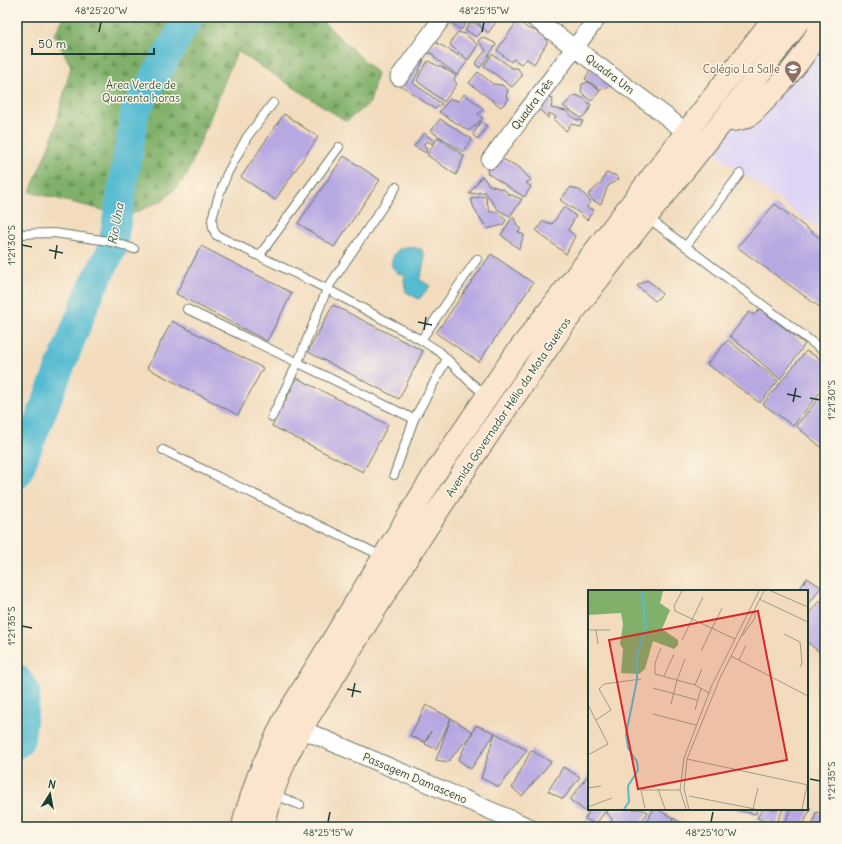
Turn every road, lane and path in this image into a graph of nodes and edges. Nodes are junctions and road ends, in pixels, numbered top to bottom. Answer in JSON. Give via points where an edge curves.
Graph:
{"nodes":[{"id":1,"x":443,"y":17,"type":"edge"},
{"id":2,"x":533,"y":17,"type":"edge"},
{"id":3,"x":598,"y":17,"type":"edge"},
{"id":4,"x":775,"y":17,"type":"edge"},
{"id":5,"x":801,"y":17,"type":"edge"},
{"id":6,"x":821,"y":17,"type":"edge"},
{"id":7,"x":574,"y":47,"type":"junction"},
{"id":8,"x":398,"y":77,"type":"dead end"},
{"id":9,"x":273,"y":103,"type":"dead end"},
{"id":10,"x":724,"y":120,"type":"junction"},
{"id":11,"x":686,"y":132,"type":"junction"},
{"id":12,"x":339,"y":147,"type":"dead end"},
{"id":13,"x":490,"y":160,"type":"dead end"},
{"id":14,"x":740,"y":174,"type":"dead end"},
{"id":15,"x":396,"y":187,"type":"dead end"},
{"id":16,"x":646,"y":216,"type":"junction"},
{"id":17,"x":17,"y":234,"type":"edge"},
{"id":18,"x":686,"y":246,"type":"junction"},
{"id":19,"x":134,"y":249,"type":"dead end"},
{"id":20,"x":259,"y":256,"type":"junction"},
{"id":21,"x":477,"y":259,"type":"dead end"},
{"id":22,"x":327,"y":289,"type":"junction"},
{"id":23,"x":187,"y":309,"type":"dead end"},
{"id":24,"x":421,"y":340,"type":"junction"},
{"id":25,"x":825,"y":352,"type":"edge"},
{"id":26,"x":447,"y":359,"type":"junction"},
{"id":27,"x":298,"y":362,"type":"junction"},
{"id":28,"x":487,"y":396,"type":"junction"},
{"id":29,"x":272,"y":417,"type":"dead end"},
{"id":30,"x":414,"y":420,"type":"junction"},
{"id":31,"x":163,"y":450,"type":"dead end"},
{"id":32,"x":394,"y":475,"type":"dead end"},
{"id":33,"x":384,"y":557,"type":"junction"},
{"id":34,"x":301,"y":729,"type":"junction"},
{"id":35,"x":272,"y":794,"type":"junction"},
{"id":36,"x":300,"y":805,"type":"dead end"},
{"id":37,"x":243,"y":827,"type":"edge"},
{"id":38,"x":263,"y":827,"type":"edge"},
{"id":39,"x":529,"y":827,"type":"edge"}],
"edges":[{"from":1,"to":8,"type":"street"},
{"from":2,"to":7,"type":"street","name":"Quadra Um"},
{"from":3,"to":7,"type":"street","name":"Quadra Três"},
{"from":4,"to":11,"type":"main road","name":"Avenida Governador Hélio da Mota Gueiros"},
{"from":5,"to":10,"type":"main road","name":"Avenida Governador Hélio da Mota Gueiros"},
{"from":6,"to":10,"type":"main road","via":[[816,36],[771,94],[749,115],[740,119]]},
{"from":7,"to":11,"type":"street","name":"Quadra Um"},
{"from":7,"to":13,"type":"street","name":"Quadra Três"},
{"from":9,"to":20,"type":"lane","via":[[247,137],[227,174],[212,219],[216,234]]},
{"from":10,"to":16,"type":"main road","name":"Avenida Governador Hélio da Mota Gueiros"},
{"from":11,"to":28,"type":"main road","name":"Avenida Governador Hélio da Mota Gueiros","via":[[515,355]]},
{"from":12,"to":20,"type":"lane"},
{"from":14,"to":18,"type":"lane"},
{"from":15,"to":22,"type":"lane"},
{"from":16,"to":18,"type":"lane"},
{"from":16,"to":34,"type":"main road","name":"Avenida Governador Hélio da Mota Gueiros","via":[[564,324],[479,448]]},
{"from":17,"to":19,"type":"lane","via":[[54,233],[102,240]]},
{"from":18,"to":25,"type":"lane"},
{"from":20,"to":22,"type":"lane"},
{"from":21,"to":24,"type":"lane"},
{"from":22,"to":24,"type":"lane"},
{"from":22,"to":27,"type":"lane"},
{"from":23,"to":27,"type":"lane"},
{"from":24,"to":26,"type":"lane"},
{"from":26,"to":28,"type":"lane"},
{"from":26,"to":30,"type":"lane"},
{"from":27,"to":29,"type":"lane"},
{"from":27,"to":30,"type":"lane"},
{"from":28,"to":33,"type":"main road","name":"Avenida Governador Hélio da Mota Gueiros","via":[[435,473]]},
{"from":30,"to":32,"type":"lane"},
{"from":31,"to":33,"type":"lane"},
{"from":33,"to":37,"type":"main road","name":"Avenida Governador Hélio da Mota Gueiros","via":[[284,720],[258,777]]},
{"from":34,"to":35,"type":"main road","name":"Avenida Governador Hélio da Mota Gueiros"},
{"from":34,"to":39,"type":"street","name":"Passagem Damasceno"},
{"from":35,"to":36,"type":"lane"},
{"from":35,"to":38,"type":"main road","name":"Avenida Governador Hélio da Mota Gueiros"}]}
